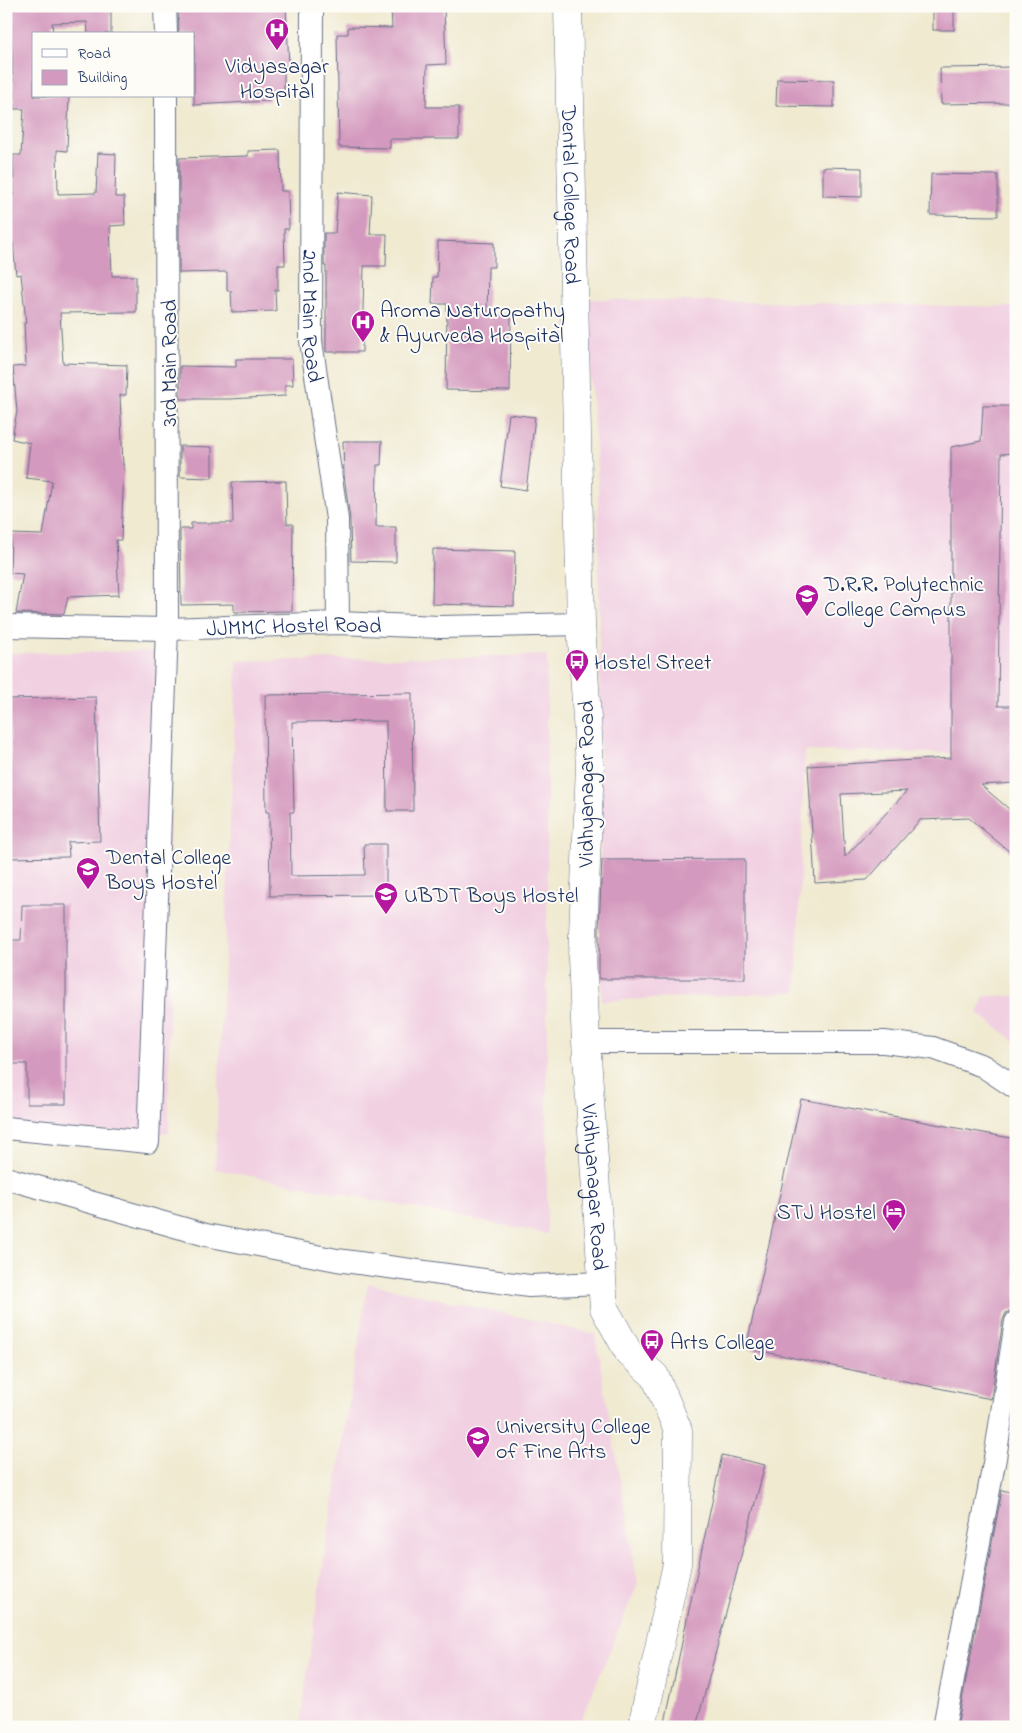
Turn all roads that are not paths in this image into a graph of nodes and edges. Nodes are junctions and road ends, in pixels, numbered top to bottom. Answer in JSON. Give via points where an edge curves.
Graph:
{"nodes":[{"id":1,"x":165,"y":6,"type":"edge"},
{"id":2,"x":312,"y":6,"type":"edge"},
{"id":3,"x":568,"y":6,"type":"edge"},
{"id":4,"x":166,"y":32,"type":"edge"},
{"id":5,"x":166,"y":98,"type":"edge"},
{"id":6,"x":338,"y":623,"type":"junction"},
{"id":7,"x":581,"y":624,"type":"junction"},
{"id":8,"x":6,"y":626,"type":"edge"},
{"id":9,"x":167,"y":629,"type":"junction"},
{"id":10,"x":586,"y":1042,"type":"junction"},
{"id":11,"x":1016,"y":1088,"type":"edge"},
{"id":12,"x":6,"y":1128,"type":"edge"},
{"id":13,"x":6,"y":1178,"type":"edge"},
{"id":14,"x":602,"y":1283,"type":"junction"},
{"id":15,"x":1016,"y":1322,"type":"edge"},
{"id":16,"x":642,"y":1727,"type":"edge"},
{"id":17,"x":944,"y":1727,"type":"edge"}],
"edges":[{"from":1,"to":4,"type":"street"},
{"from":2,"to":6,"type":"street","name":"2nd Main Road","via":[[311,341],[337,519]]},
{"from":3,"to":7,"type":"street","name":"Dental College Road"},
{"from":5,"to":9,"type":"street","name":"3rd Main Road"},
{"from":6,"to":7,"type":"street","name":"JJMMC Hostel Road","via":[[440,627]]},
{"from":6,"to":9,"type":"street","name":"JJMMC Hostel Road"},
{"from":7,"to":10,"type":"street","name":"Vidhyanagar Road","via":[[590,766],[582,958]]},
{"from":8,"to":9,"type":"street","name":"JJMMC Hostel Road"},
{"from":9,"to":12,"type":"street","name":"3rd Main Road","via":[[148,1142]]},
{"from":10,"to":11,"type":"street","via":[[884,1042],[933,1048],[983,1066]]},
{"from":10,"to":14,"type":"street","name":"Vidhyanagar Road"},
{"from":13,"to":14,"type":"street","via":[[206,1235],[337,1260],[529,1286]]},
{"from":14,"to":16,"type":"street","name":"Vidhyanagar Road","via":[[604,1308],[629,1353],[655,1376],[678,1430],[677,1564]]},
{"from":15,"to":17,"type":"street","via":[[995,1458]]}]}
